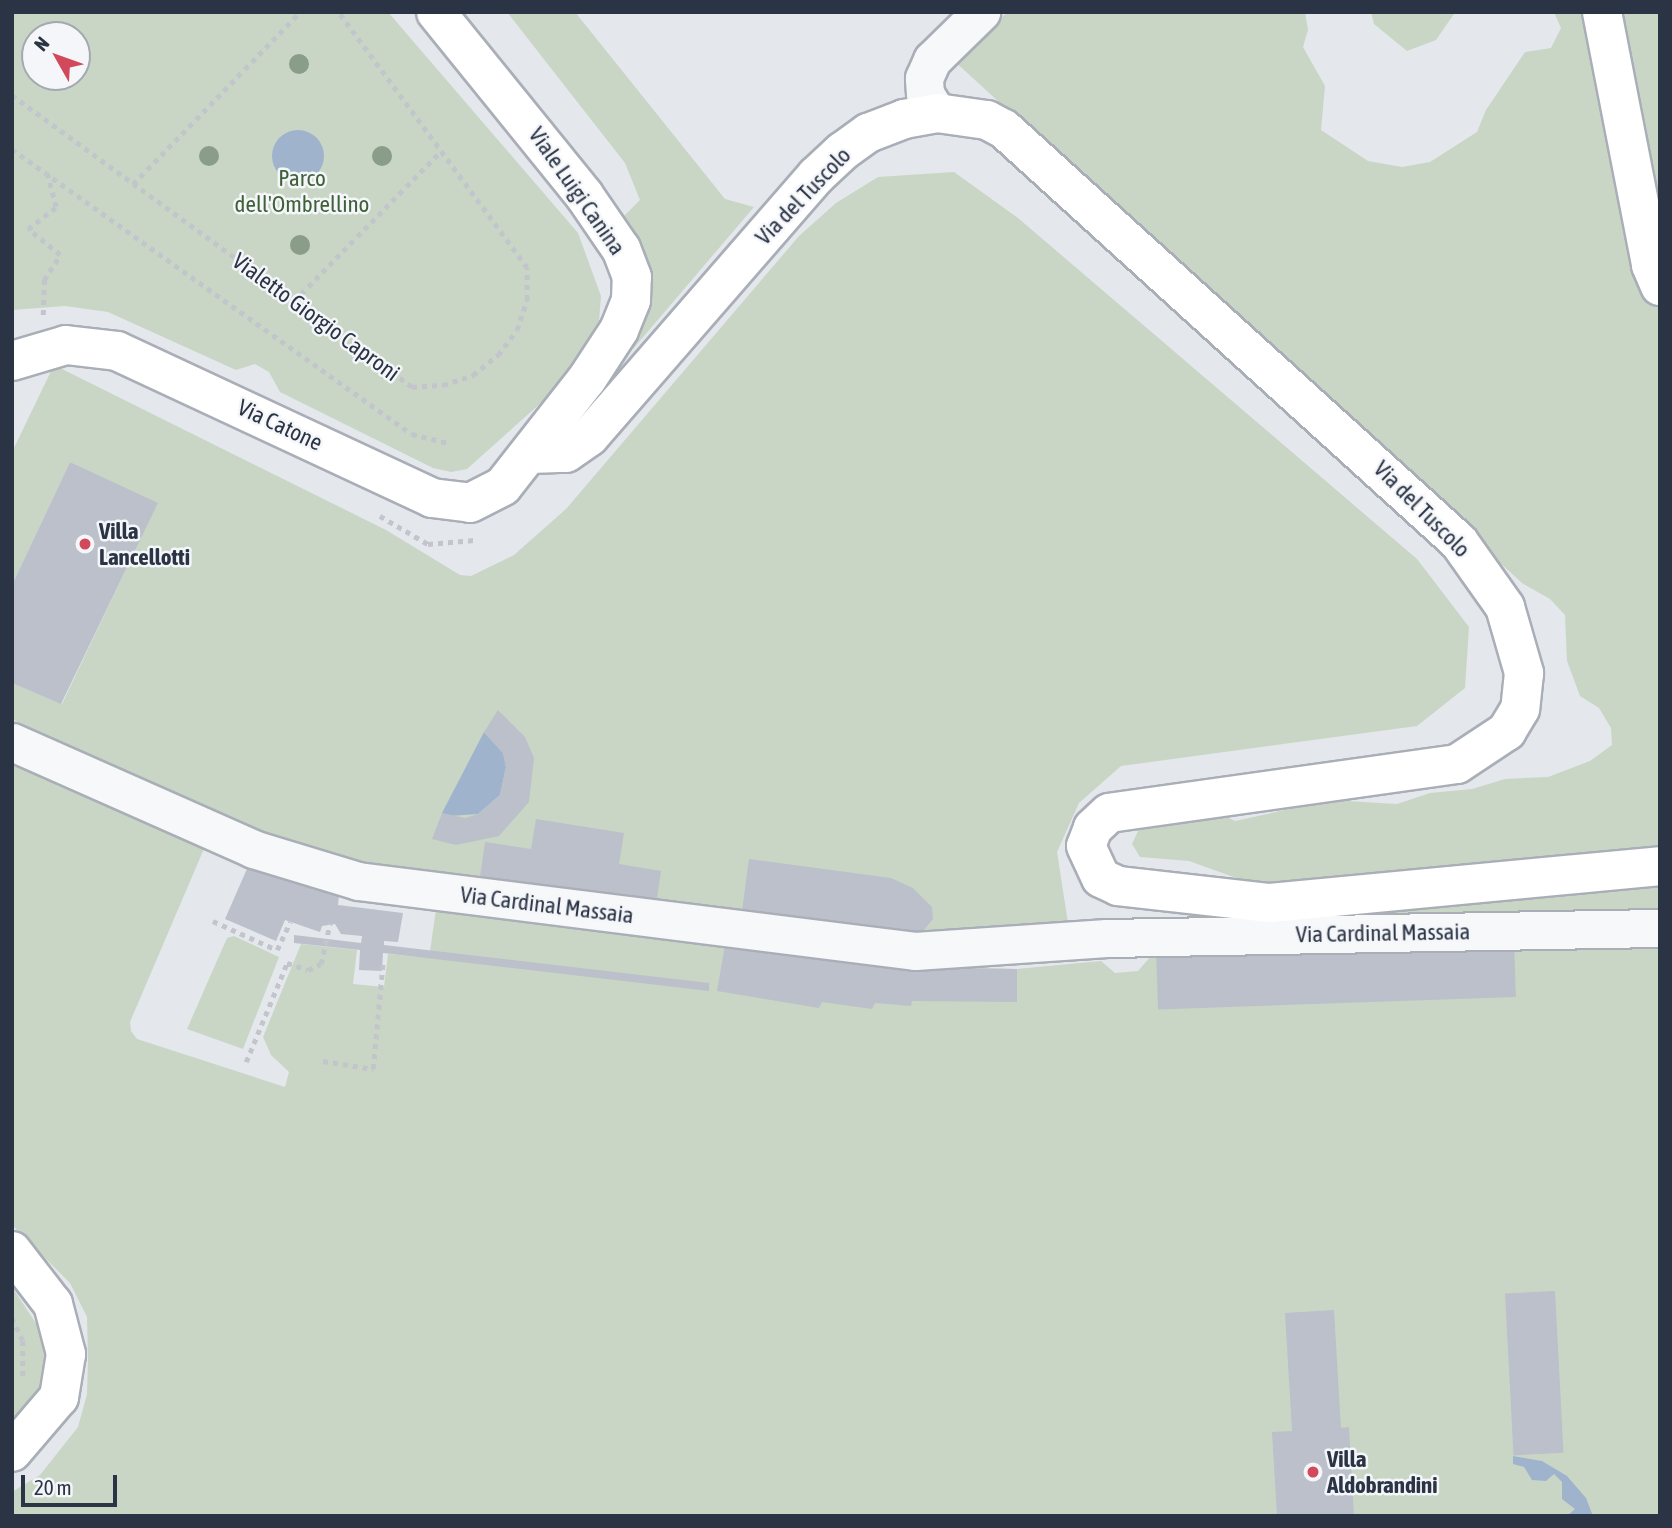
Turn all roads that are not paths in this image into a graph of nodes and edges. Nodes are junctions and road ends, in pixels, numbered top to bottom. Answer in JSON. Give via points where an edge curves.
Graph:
{"nodes":[{"id":1,"x":436,"y":12,"type":"edge"},
{"id":2,"x":981,"y":12,"type":"edge"},
{"id":3,"x":1602,"y":12,"type":"edge"},
{"id":4,"x":937,"y":113,"type":"junction"},
{"id":5,"x":1660,"y":286,"type":"edge"},
{"id":6,"x":12,"y":361,"type":"edge"},
{"id":7,"x":530,"y":454,"type":"junction"},
{"id":8,"x":12,"y":742,"type":"edge"},
{"id":9,"x":1660,"y":866,"type":"edge"},
{"id":10,"x":1118,"y":886,"type":"junction"},
{"id":11,"x":1660,"y":928,"type":"edge"},
{"id":12,"x":1107,"y":938,"type":"junction"},
{"id":13,"x":12,"y":1251,"type":"edge"},
{"id":14,"x":12,"y":1452,"type":"edge"}],
"edges":[{"from":1,"to":7,"type":"street","name":"Viale Luigi Canina","via":[[584,195],[621,249],[632,277],[631,300],[619,330]]},
{"from":2,"to":4,"type":"street","via":[[932,60],[925,94]]},
{"from":3,"to":5,"type":"street","via":[[1651,265]]},
{"from":4,"to":7,"type":"street","name":"Via del Tuscolo","via":[[887,125],[843,151],[807,186],[590,436],[566,453]]},
{"from":4,"to":10,"type":"street","name":"Via del Tuscolo","via":[[987,120],[1004,130],[1398,483],[1459,542],[1505,607],[1524,673],[1520,709],[1507,731],[1457,764],[1109,813],[1093,828],[1086,846],[1101,878]]},
{"from":6,"to":7,"type":"street","name":"Via Catone","via":[[66,345],[117,351],[445,503],[481,500],[503,486]]},
{"from":8,"to":12,"type":"street","name":"Via Cardinal Massaia","via":[[253,849],[358,881],[915,951]]},
{"from":9,"to":10,"type":"street","via":[[1270,903]]},
{"from":10,"to":12,"type":"street"},
{"from":11,"to":12,"type":"street","name":"Via Cardinal Massaia"},
{"from":13,"to":14,"type":"street","via":[[53,1304],[66,1354],[59,1397]]}]}
